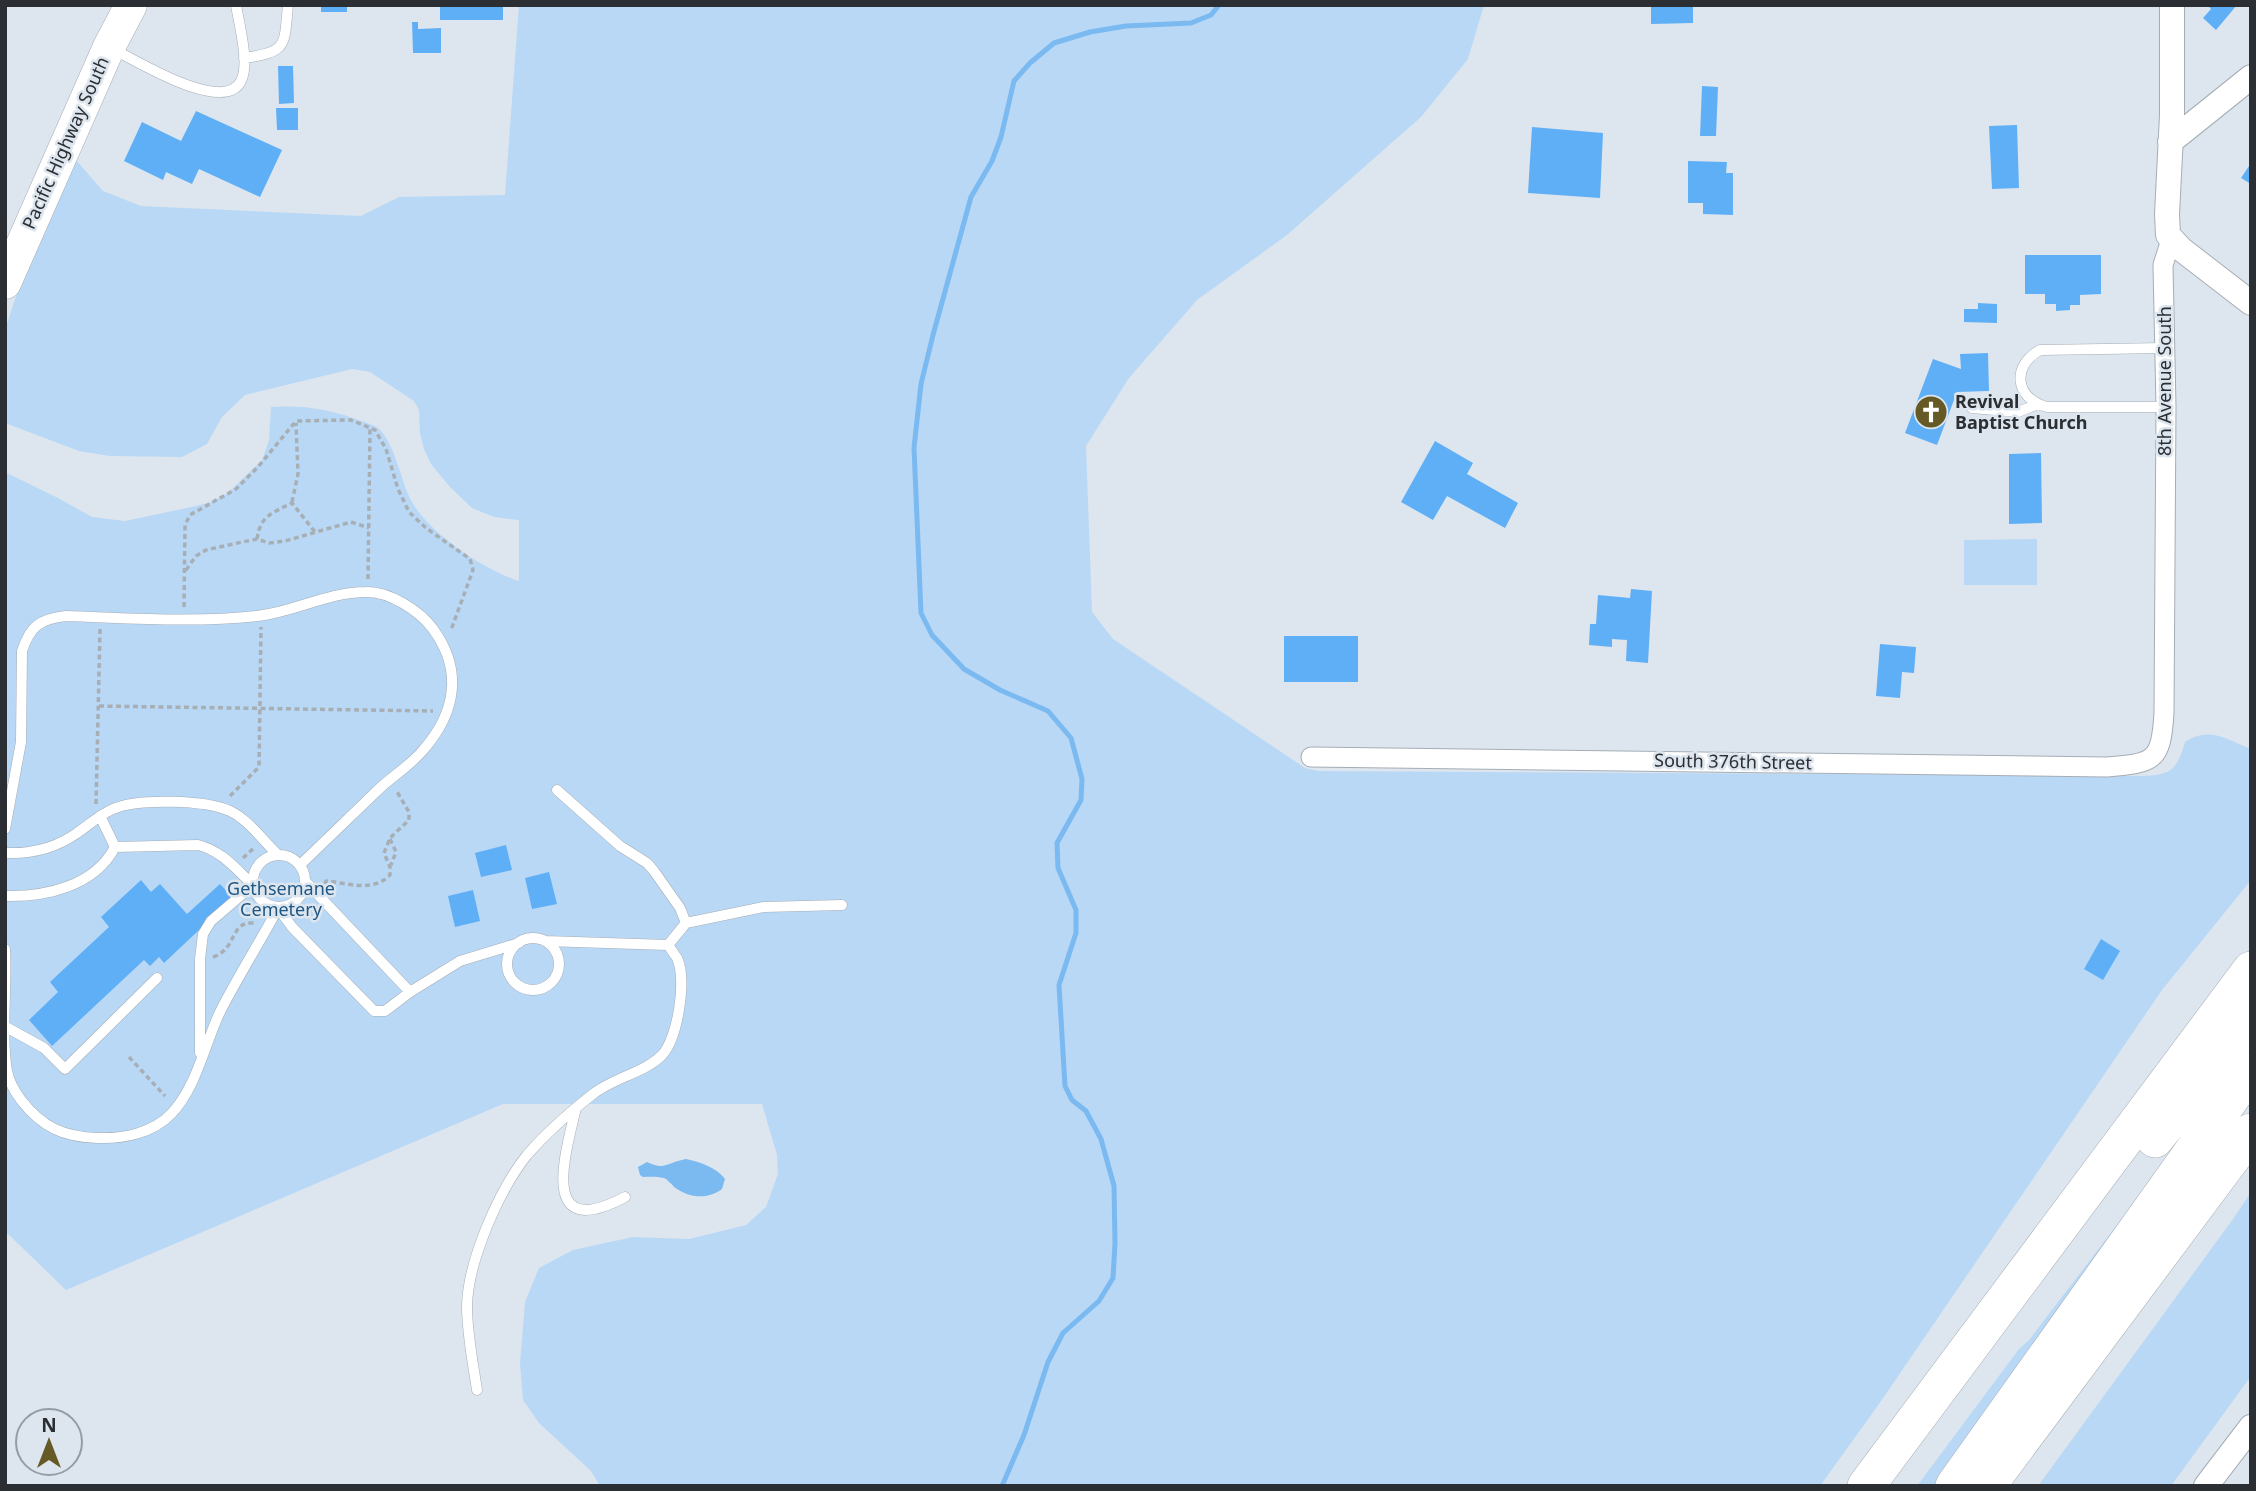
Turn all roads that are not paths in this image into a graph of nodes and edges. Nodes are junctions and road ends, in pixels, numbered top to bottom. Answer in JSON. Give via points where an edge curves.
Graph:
{"nodes":[{"id":1,"x":108,"y":5,"type":"edge"},
{"id":2,"x":131,"y":5,"type":"edge"},
{"id":3,"x":236,"y":5,"type":"edge"},
{"id":4,"x":288,"y":5,"type":"edge"},
{"id":5,"x":2172,"y":5,"type":"edge"},
{"id":6,"x":109,"y":47,"type":"junction"},
{"id":7,"x":244,"y":58,"type":"junction"},
{"id":8,"x":2251,"y":77,"type":"edge"},
{"id":9,"x":2170,"y":142,"type":"junction"},
{"id":10,"x":5,"y":229,"type":"edge"},
{"id":11,"x":2171,"y":240,"type":"junction"},
{"id":12,"x":5,"y":283,"type":"edge"},
{"id":13,"x":2251,"y":303,"type":"edge"},
{"id":14,"x":2165,"y":348,"type":"junction"},
{"id":15,"x":2038,"y":404,"type":"junction"},
{"id":16,"x":2166,"y":407,"type":"junction"},
{"id":17,"x":1972,"y":408,"type":"dead end"},
{"id":18,"x":1311,"y":757,"type":"dead end"},
{"id":19,"x":2153,"y":757,"type":"joint"},
{"id":20,"x":557,"y":790,"type":"dead end"},
{"id":21,"x":100,"y":816,"type":"junction"},
{"id":22,"x":5,"y":829,"type":"edge"},
{"id":23,"x":115,"y":848,"type":"junction"},
{"id":24,"x":5,"y":853,"type":"edge"},
{"id":25,"x":278,"y":855,"type":"junction"},
{"id":26,"x":300,"y":865,"type":"junction"},
{"id":27,"x":305,"y":881,"type":"junction"},
{"id":28,"x":253,"y":885,"type":"junction"},
{"id":29,"x":5,"y":896,"type":"edge"},
{"id":30,"x":842,"y":905,"type":"dead end"},
{"id":31,"x":278,"y":908,"type":"junction"},
{"id":32,"x":686,"y":923,"type":"junction"},
{"id":33,"x":545,"y":941,"type":"junction"},
{"id":34,"x":519,"y":943,"type":"junction"},
{"id":35,"x":668,"y":945,"type":"junction"},
{"id":36,"x":5,"y":949,"type":"edge"},
{"id":37,"x":2251,"y":970,"type":"edge"},
{"id":38,"x":157,"y":978,"type":"dead end"},
{"id":39,"x":410,"y":992,"type":"junction"},
{"id":40,"x":2251,"y":1019,"type":"edge"},
{"id":41,"x":6,"y":1027,"type":"edge"},
{"id":42,"x":200,"y":1060,"type":"junction"},
{"id":43,"x":2251,"y":1070,"type":"edge"},
{"id":44,"x":576,"y":1107,"type":"junction"},
{"id":45,"x":2251,"y":1132,"type":"edge"},
{"id":46,"x":625,"y":1197,"type":"dead end"},
{"id":47,"x":477,"y":1391,"type":"dead end"},
{"id":48,"x":2251,"y":1427,"type":"edge"},
{"id":49,"x":1891,"y":1452,"type":"junction"},
{"id":50,"x":1866,"y":1486,"type":"edge"},
{"id":51,"x":1954,"y":1486,"type":"edge"},
{"id":52,"x":1987,"y":1486,"type":"edge"},
{"id":53,"x":2206,"y":1486,"type":"edge"}],
"edges":[{"from":1,"to":10,"type":"main road","name":"Pacific Highway South"},
{"from":2,"to":6,"type":"main road","name":"Pacific Highway South"},
{"from":3,"to":7,"type":"lane"},
{"from":4,"to":7,"type":"lane","via":[[284,42],[266,55]]},
{"from":5,"to":9,"type":"street","name":"8th Avenue South"},
{"from":6,"to":7,"type":"lane","via":[[198,90],[214,93],[231,91],[241,82]]},
{"from":6,"to":12,"type":"main road","name":"Pacific Highway South"},
{"from":8,"to":9,"type":"street"},
{"from":9,"to":11,"type":"street","name":"8th Avenue South","via":[[2166,227]]},
{"from":11,"to":13,"type":"street"},
{"from":11,"to":14,"type":"street","name":"8th Avenue South","via":[[2164,265]]},
{"from":14,"to":15,"type":"lane","via":[[2040,350],[2031,355],[2021,372],[2024,391]]},
{"from":14,"to":16,"type":"street","name":"8th Avenue South"},
{"from":15,"to":16,"type":"lane"},
{"from":15,"to":17,"type":"lane","via":[[2018,412]]},
{"from":16,"to":19,"type":"street","name":"8th Avenue South","via":[[2164,713]]},
{"from":18,"to":19,"type":"street","name":"South 376th Street","via":[[2107,766],[2131,765]]},
{"from":20,"to":32,"type":"lane","via":[[646,863]]},
{"from":21,"to":23,"type":"lane"},
{"from":21,"to":24,"type":"lane","via":[[46,848]]},
{"from":21,"to":25,"type":"lane","via":[[115,808],[145,803],[219,808],[242,818]]},
{"from":22,"to":26,"type":"lane","via":[[21,742],[22,652],[35,626],[66,616],[261,616],[368,591],[401,601],[428,621],[445,645],[453,676],[449,711],[424,750]]},
{"from":23,"to":28,"type":"lane","via":[[198,845],[220,854]]},
{"from":23,"to":29,"type":"lane","via":[[100,868],[74,884],[42,894]]},
{"from":25,"to":26,"type":"lane"},
{"from":25,"to":28,"type":"lane","via":[[256,868]]},
{"from":26,"to":27,"type":"lane"},
{"from":27,"to":31,"type":"lane","via":[[295,902]]},
{"from":27,"to":39,"type":"lane"},
{"from":28,"to":31,"type":"lane","via":[[261,901]]},
{"from":28,"to":42,"type":"lane","via":[[211,921],[203,934]]},
{"from":30,"to":32,"type":"lane","via":[[764,907]]},
{"from":31,"to":39,"type":"lane","via":[[374,1011],[385,1011]]},
{"from":31,"to":42,"type":"lane","via":[[235,981]]},
{"from":32,"to":35,"type":"lane"},
{"from":33,"to":34,"type":"lane","via":[[531,938]]},
{"from":33,"to":34,"type":"lane","via":[[558,956],[559,969],[553,982],[535,990],[516,984],[508,973],[510,953]]},
{"from":33,"to":35,"type":"lane"},
{"from":34,"to":39,"type":"lane","via":[[460,961]]},
{"from":35,"to":44,"type":"lane","via":[[677,959],[680,980],[677,1027],[667,1048],[655,1060]]},
{"from":36,"to":41,"type":"lane"},
{"from":37,"to":49,"type":"highway"},
{"from":38,"to":41,"type":"lane","via":[[65,1069],[44,1048]]},
{"from":40,"to":49,"type":"highway","via":[[1930,1423]]},
{"from":41,"to":42,"type":"lane","via":[[8,1073],[16,1093],[47,1126],[83,1138],[123,1137],[158,1125],[180,1102]]},
{"from":43,"to":51,"type":"highway"},
{"from":44,"to":46,"type":"lane","via":[[562,1177],[565,1196],[583,1210],[606,1207]]},
{"from":44,"to":47,"type":"lane","via":[[525,1158],[482,1241],[468,1286],[467,1306]]},
{"from":45,"to":52,"type":"highway"},
{"from":48,"to":53,"type":"street"},
{"from":49,"to":50,"type":"highway"}]}
